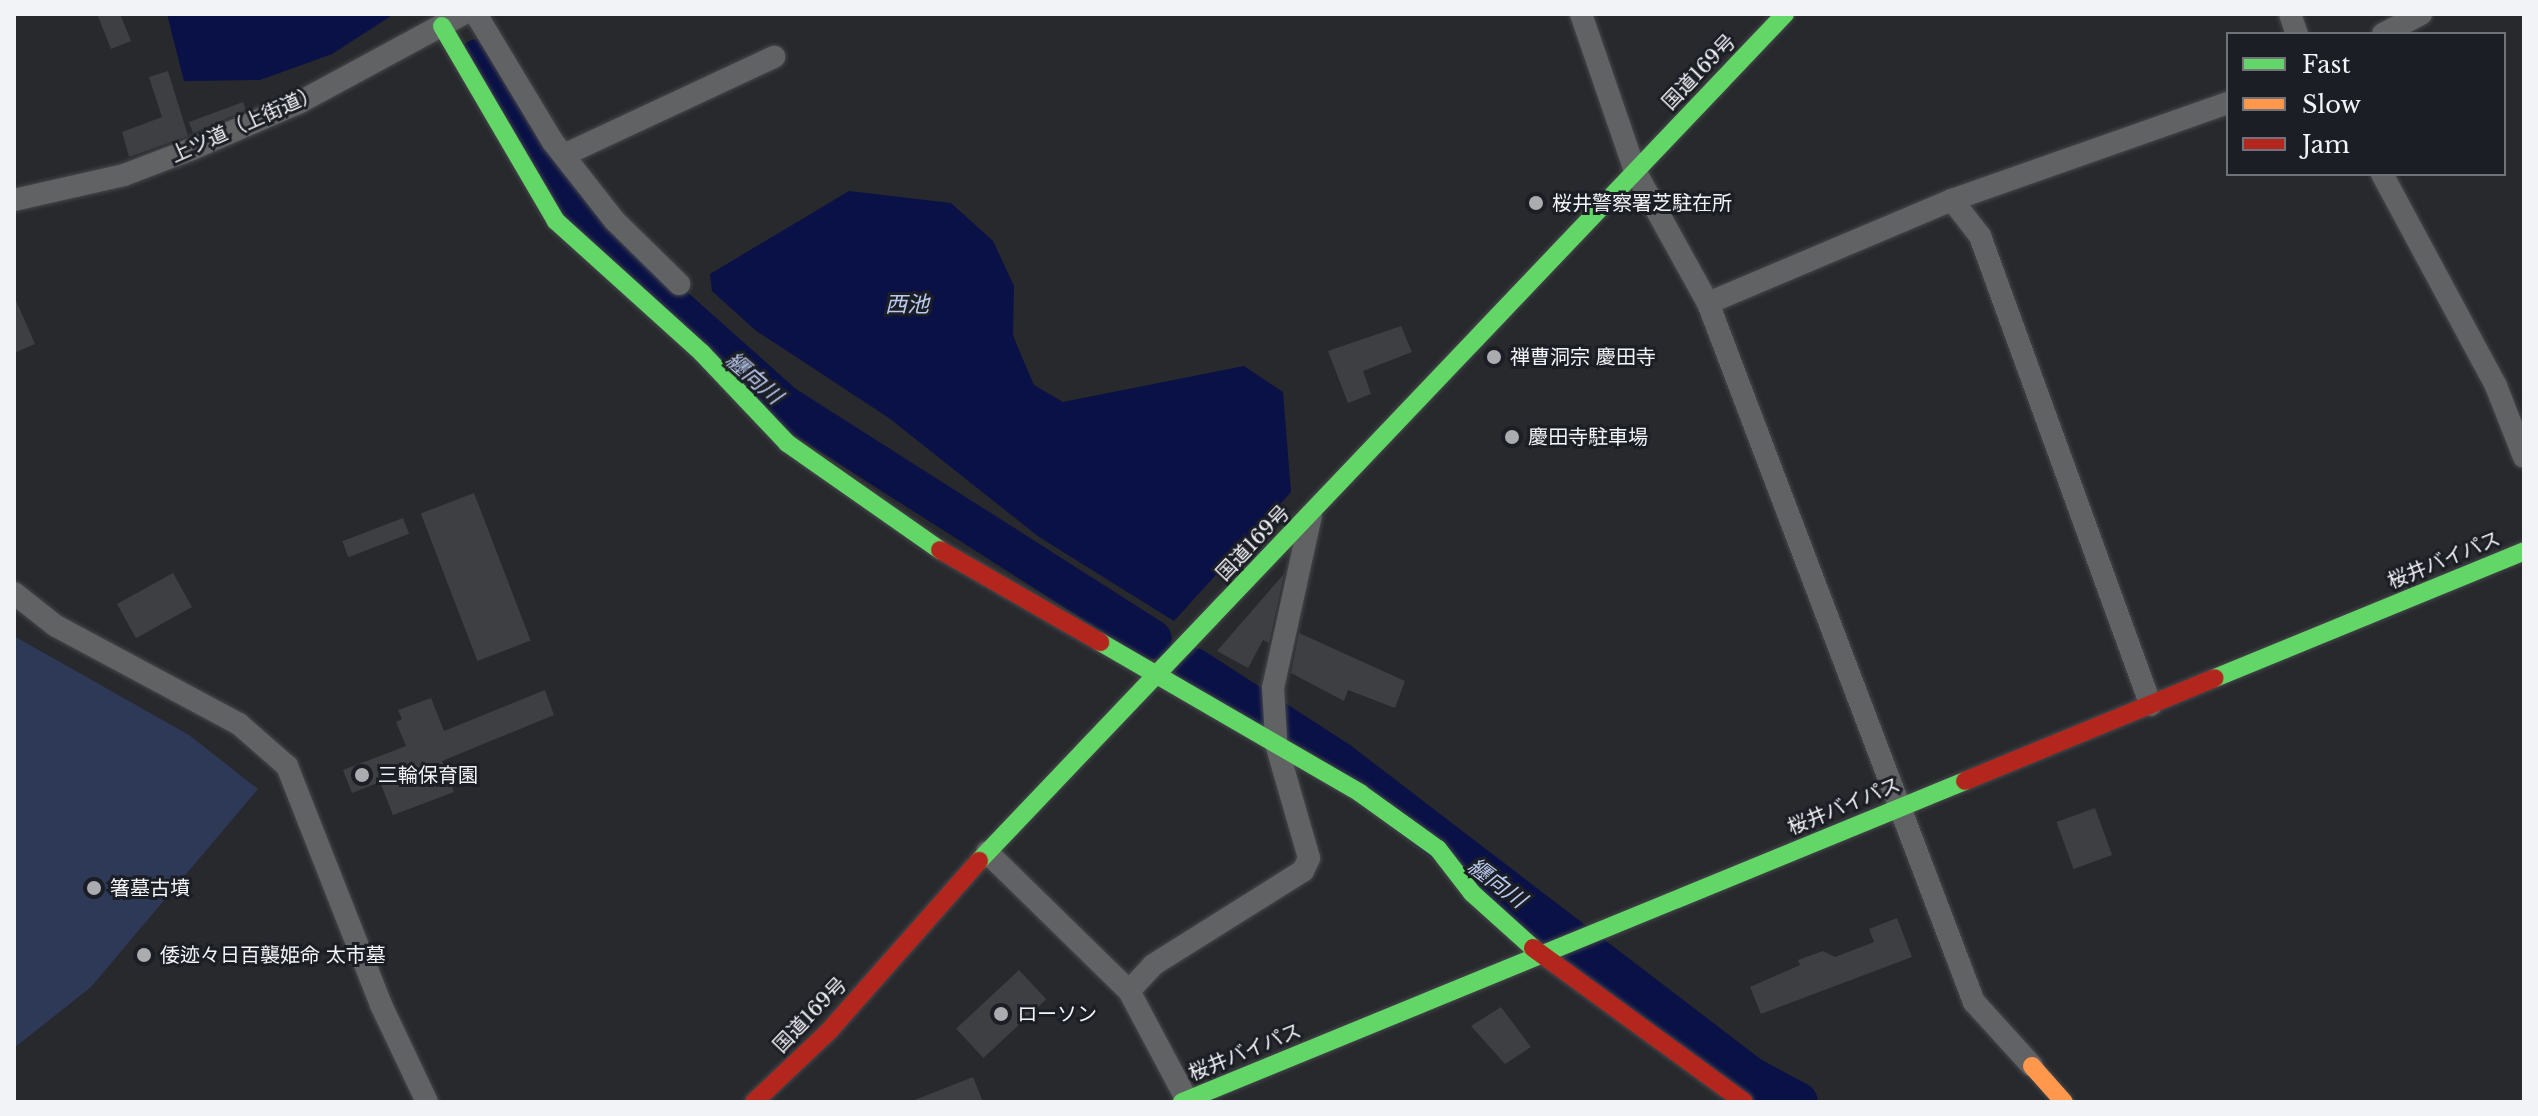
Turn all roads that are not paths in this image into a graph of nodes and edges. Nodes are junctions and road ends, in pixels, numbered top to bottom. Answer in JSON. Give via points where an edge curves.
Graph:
{"nodes":[{"id":1,"x":476,"y":14,"type":"edge"},
{"id":2,"x":1581,"y":14,"type":"edge"},
{"id":3,"x":1785,"y":14,"type":"edge"},
{"id":4,"x":2421,"y":14,"type":"edge"},
{"id":5,"x":450,"y":21,"type":"edge"},
{"id":6,"x":2387,"y":32,"type":"edge"},
{"id":7,"x":774,"y":57,"type":"dead end"},
{"id":8,"x":2226,"y":104,"type":"edge"},
{"id":9,"x":566,"y":154,"type":"junction"},
{"id":10,"x":1635,"y":171,"type":"junction"},
{"id":11,"x":2383,"y":176,"type":"edge"},
{"id":12,"x":14,"y":200,"type":"edge"},
{"id":13,"x":1952,"y":200,"type":"junction"},
{"id":14,"x":679,"y":284,"type":"dead end"},
{"id":15,"x":1708,"y":303,"type":"junction"},
{"id":16,"x":2524,"y":457,"type":"edge"},
{"id":17,"x":1311,"y":514,"type":"junction"},
{"id":18,"x":2524,"y":551,"type":"edge"},
{"id":19,"x":14,"y":593,"type":"edge"},
{"id":20,"x":1155,"y":678,"type":"junction"},
{"id":21,"x":2151,"y":705,"type":"junction"},
{"id":22,"x":1276,"y":741,"type":"junction"},
{"id":23,"x":1898,"y":808,"type":"junction"},
{"id":24,"x":987,"y":852,"type":"junction"},
{"id":25,"x":1550,"y":952,"type":"junction"},
{"id":26,"x":1129,"y":991,"type":"junction"},
{"id":27,"x":2032,"y":1066,"type":"joint"},
{"id":28,"x":1185,"y":1101,"type":"edge"},
{"id":29,"x":427,"y":1102,"type":"edge"},
{"id":30,"x":754,"y":1102,"type":"edge"},
{"id":31,"x":1744,"y":1102,"type":"edge"},
{"id":32,"x":2064,"y":1102,"type":"edge"}],
"edges":[{"from":1,"to":9,"type":"street","via":[[553,142]]},
{"from":2,"to":10,"type":"street"},
{"from":3,"to":10,"type":"main road","name":"国道169号"},
{"from":4,"to":6,"type":"street"},
{"from":5,"to":12,"type":"street","name":"上ツ道（上街道）","via":[[300,102],[192,149],[124,175]]},
{"from":5,"to":20,"type":"main road","via":[[556,221],[702,353],[787,443],[939,549]]},
{"from":7,"to":9,"type":"street"},
{"from":8,"to":13,"type":"street"},
{"from":9,"to":14,"type":"street","via":[[615,221]]},
{"from":10,"to":15,"type":"street"},
{"from":10,"to":17,"type":"main road","name":"国道169号"},
{"from":11,"to":16,"type":"street","via":[[2496,386]]},
{"from":13,"to":15,"type":"street"},
{"from":13,"to":21,"type":"street","via":[[1980,236]]},
{"from":15,"to":23,"type":"street"},
{"from":17,"to":20,"type":"main road","name":"国道169号"},
{"from":17,"to":22,"type":"street","via":[[1273,688]]},
{"from":18,"to":21,"type":"main road","name":"桜井バイパス"},
{"from":19,"to":29,"type":"street","via":[[56,626],[239,724],[287,766],[381,1005]]},
{"from":20,"to":22,"type":"main road"},
{"from":20,"to":24,"type":"main road","name":"国道169号"},
{"from":21,"to":23,"type":"main road","name":"桜井バイパス"},
{"from":22,"to":25,"type":"main road","via":[[1438,849],[1472,893]]},
{"from":22,"to":26,"type":"street","via":[[1309,858],[1303,871],[1153,965]]},
{"from":23,"to":25,"type":"main road","name":"桜井バイパス"},
{"from":23,"to":27,"type":"street","via":[[1974,1002]]},
{"from":24,"to":26,"type":"street"},
{"from":24,"to":30,"type":"main road","name":"国道169号","via":[[829,1031]]},
{"from":25,"to":28,"type":"main road","name":"桜井バイパス"},
{"from":25,"to":31,"type":"main road"},
{"from":26,"to":28,"type":"street"},
{"from":27,"to":32,"type":"main road"}]}
